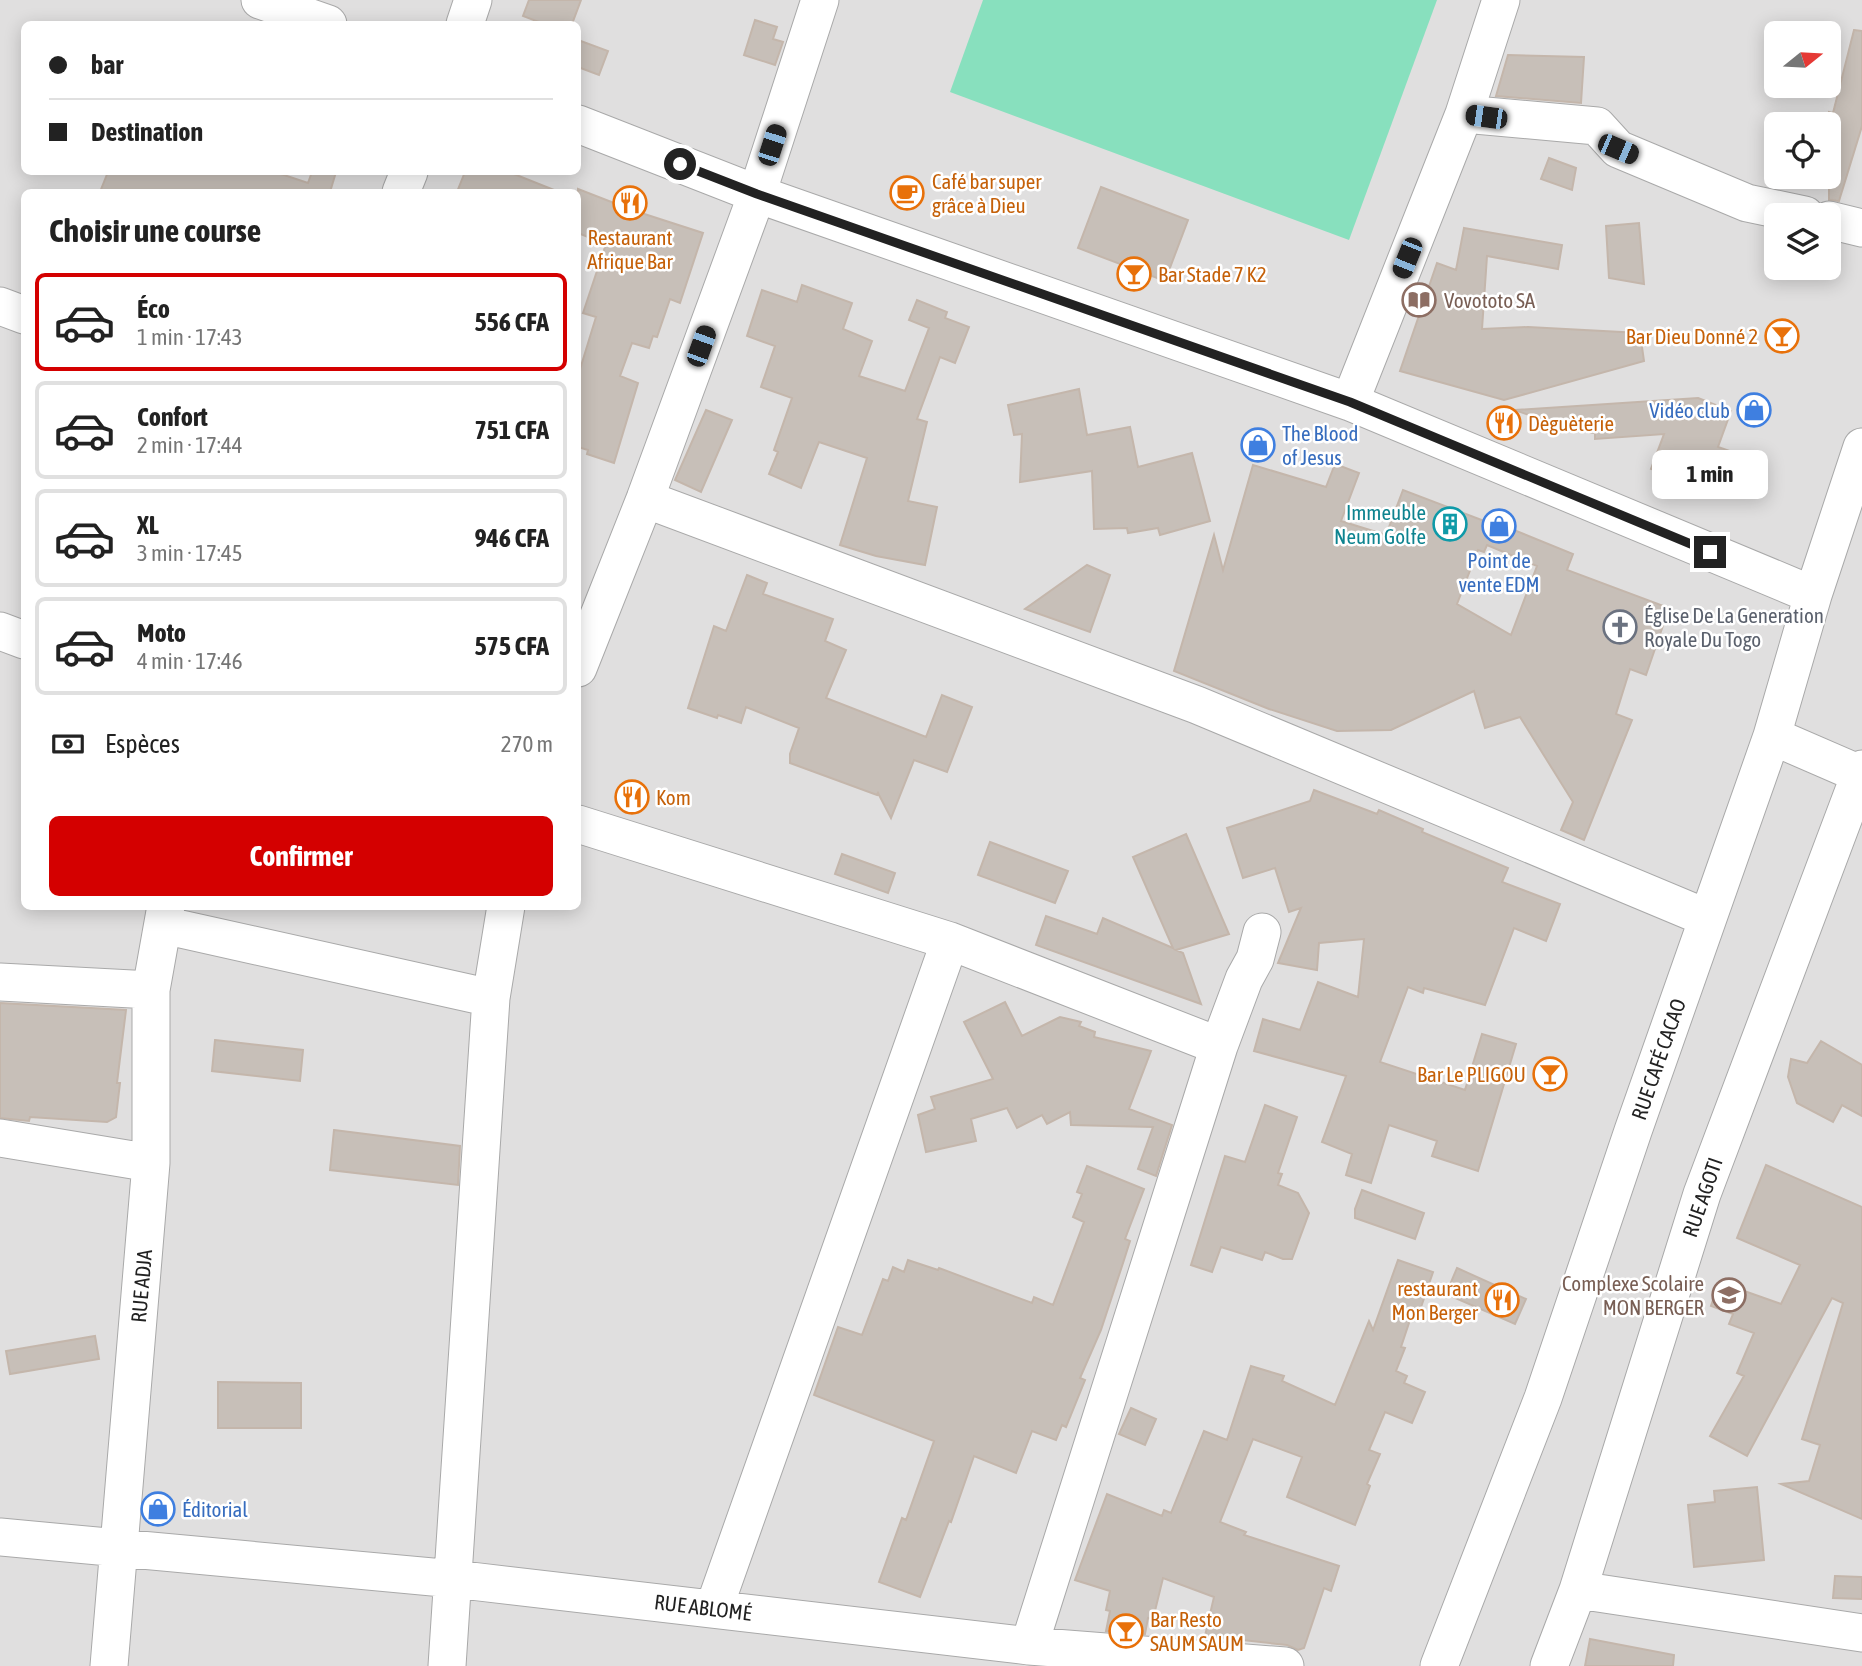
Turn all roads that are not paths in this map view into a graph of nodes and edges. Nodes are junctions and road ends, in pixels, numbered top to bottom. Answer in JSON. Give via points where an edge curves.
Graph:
{"nodes":[{"id":1,"x":260,"y":0,"type":"edge"},
{"id":2,"x":473,"y":0,"type":"edge"},
{"id":3,"x":820,"y":0,"type":"edge"},
{"id":4,"x":1501,"y":0,"type":"edge"},
{"id":5,"x":320,"y":21,"type":"edge"},
{"id":6,"x":466,"y":21,"type":"edge"},
{"id":7,"x":1464,"y":114,"type":"junction"},
{"id":8,"x":581,"y":125,"type":"edge"},
{"id":9,"x":757,"y":194,"type":"junction"},
{"id":10,"x":1764,"y":206,"type":"edge"},
{"id":11,"x":1841,"y":223,"type":"edge"},
{"id":12,"x":1862,"y":228,"type":"edge"},
{"id":13,"x":0,"y":306,"type":"edge"},
{"id":14,"x":21,"y":314,"type":"edge"},
{"id":15,"x":1350,"y":402,"type":"junction"},
{"id":16,"x":1862,"y":447,"type":"edge"},
{"id":17,"x":645,"y":499,"type":"junction"},
{"id":18,"x":1813,"y":595,"type":"junction"},
{"id":19,"x":0,"y":631,"type":"edge"},
{"id":20,"x":21,"y":639,"type":"edge"},
{"id":21,"x":581,"y":660,"type":"edge"},
{"id":22,"x":1772,"y":736,"type":"junction"},
{"id":23,"x":1861,"y":772,"type":"edge"},
{"id":24,"x":581,"y":825,"type":"edge"},
{"id":25,"x":505,"y":910,"type":"edge"},
{"id":26,"x":164,"y":916,"type":"edge"},
{"id":27,"x":1707,"y":918,"type":"junction"},
{"id":28,"x":1262,"y":932,"type":"dead end"},
{"id":29,"x":950,"y":941,"type":"junction"},
{"id":30,"x":0,"y":982,"type":"edge"},
{"id":31,"x":151,"y":990,"type":"junction"},
{"id":32,"x":491,"y":998,"type":"junction"},
{"id":33,"x":1219,"y":1046,"type":"junction"},
{"id":34,"x":0,"y":1138,"type":"edge"},
{"id":35,"x":151,"y":1163,"type":"junction"},
{"id":36,"x":0,"y":1537,"type":"edge"},
{"id":37,"x":120,"y":1549,"type":"junction"},
{"id":38,"x":454,"y":1579,"type":"junction"},
{"id":39,"x":1578,"y":1590,"type":"junction"},
{"id":40,"x":714,"y":1608,"type":"junction"},
{"id":41,"x":1862,"y":1633,"type":"edge"},
{"id":42,"x":1029,"y":1646,"type":"junction"},
{"id":43,"x":108,"y":1666,"type":"edge"},
{"id":44,"x":447,"y":1666,"type":"edge"},
{"id":45,"x":1285,"y":1666,"type":"edge"},
{"id":46,"x":1439,"y":1666,"type":"edge"},
{"id":47,"x":1549,"y":1666,"type":"edge"}],
"edges":[{"from":1,"to":5,"type":"street"},
{"from":2,"to":6,"type":"street"},
{"from":3,"to":9,"type":"street"},
{"from":4,"to":7,"type":"street"},
{"from":7,"to":10,"type":"street","via":[[1597,126],[1618,149]]},
{"from":7,"to":15,"type":"street"},
{"from":8,"to":9,"type":"street"},
{"from":9,"to":15,"type":"street"},
{"from":9,"to":17,"type":"street"},
{"from":11,"to":12,"type":"street"},
{"from":13,"to":14,"type":"street"},
{"from":15,"to":18,"type":"street"},
{"from":16,"to":18,"type":"street","name":"RUE CAFÉ CACAO"},
{"from":17,"to":21,"type":"street"},
{"from":17,"to":27,"type":"street","via":[[1197,705]]},
{"from":18,"to":22,"type":"street","name":"RUE CAFÉ CACAO"},
{"from":19,"to":20,"type":"street"},
{"from":22,"to":23,"type":"street"},
{"from":22,"to":27,"type":"street","name":"RUE CAFÉ CACAO"},
{"from":23,"to":39,"type":"street","name":"RUE AGOTI","via":[[1702,1194]]},
{"from":24,"to":29,"type":"street"},
{"from":25,"to":32,"type":"street"},
{"from":26,"to":31,"type":"street","name":"RUE ADJA"},
{"from":26,"to":32,"type":"street"},
{"from":27,"to":46,"type":"street","name":"RUE CAFÉ CACAO","via":[[1544,1398]]},
{"from":28,"to":33,"type":"street"},
{"from":29,"to":33,"type":"street"},
{"from":29,"to":40,"type":"street"},
{"from":30,"to":31,"type":"street"},
{"from":31,"to":35,"type":"street","name":"RUE ADJA"},
{"from":32,"to":38,"type":"street"},
{"from":33,"to":42,"type":"street"},
{"from":34,"to":35,"type":"street"},
{"from":35,"to":37,"type":"street","name":"RUE ADJA"},
{"from":36,"to":37,"type":"street","name":"RUE ABLOMÉ"},
{"from":37,"to":38,"type":"street","name":"RUE ABLOMÉ"},
{"from":37,"to":43,"type":"street","name":"RUE ADJA"},
{"from":38,"to":40,"type":"street","name":"RUE ABLOMÉ"},
{"from":38,"to":44,"type":"street"},
{"from":39,"to":41,"type":"street"},
{"from":39,"to":47,"type":"street","name":"RUE AGOTI"},
{"from":40,"to":42,"type":"street","name":"RUE ABLOMÉ"},
{"from":42,"to":45,"type":"street","name":"RUE ABLOMÉ"}]}
